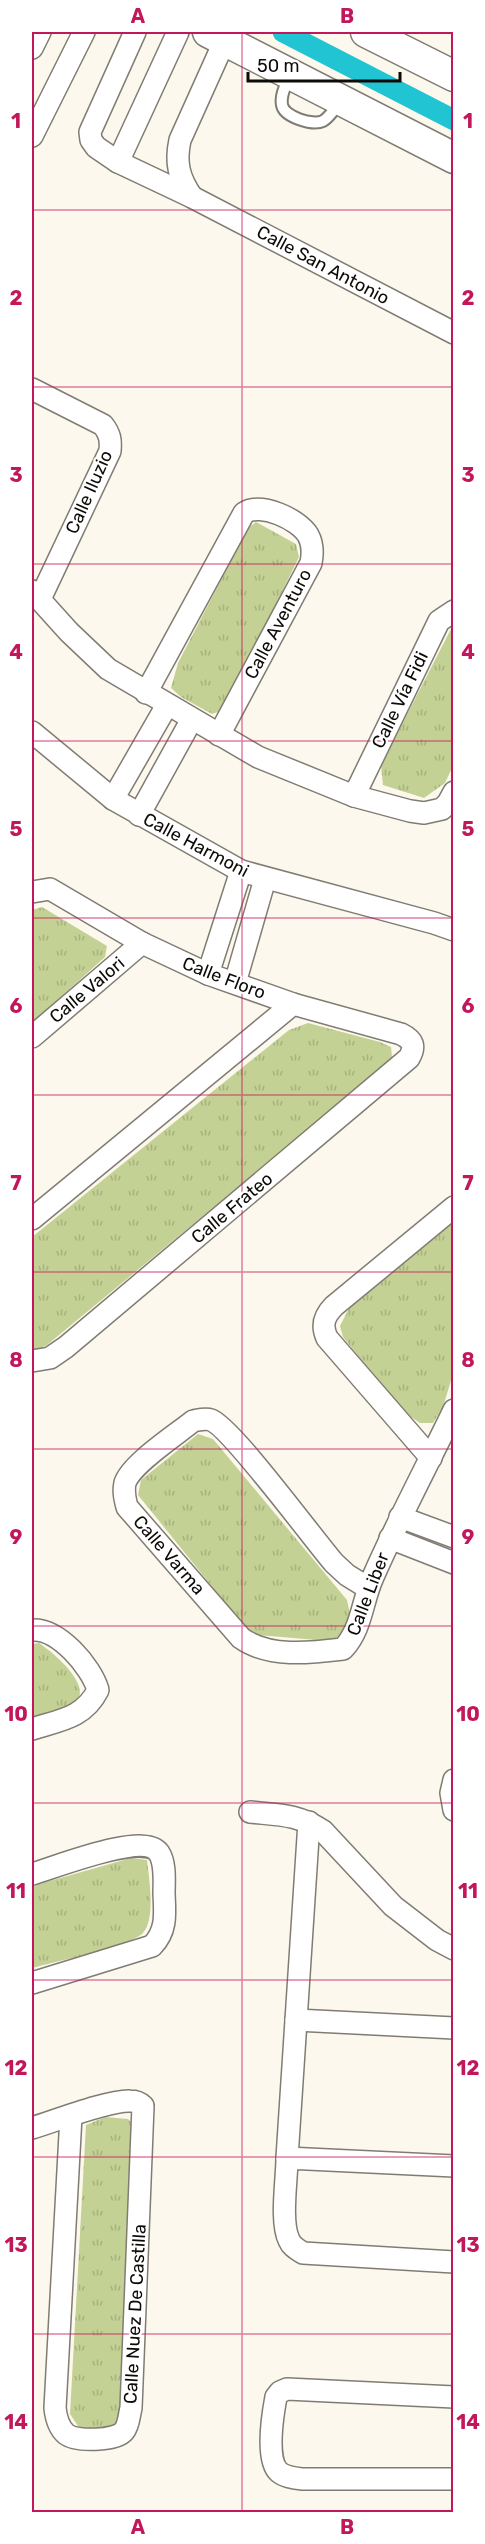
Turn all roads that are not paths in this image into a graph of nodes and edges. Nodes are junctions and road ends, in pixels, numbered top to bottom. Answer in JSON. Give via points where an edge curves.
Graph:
{"nodes":[{"id":1,"x":40,"y":32,"type":"edge"},
{"id":2,"x":84,"y":32,"type":"edge"},
{"id":3,"x":135,"y":32,"type":"edge"},
{"id":4,"x":178,"y":32,"type":"edge"},
{"id":5,"x":366,"y":32,"type":"edge"},
{"id":6,"x":216,"y":36,"type":"edge"},
{"id":7,"x":32,"y":48,"type":"edge"},
{"id":8,"x":453,"y":76,"type":"edge"},
{"id":9,"x":32,"y":136,"type":"edge"},
{"id":10,"x":453,"y":158,"type":"edge"},
{"id":11,"x":118,"y":162,"type":"junction"},
{"id":12,"x":192,"y":197,"type":"junction"},
{"id":13,"x":453,"y":333,"type":"edge"},
{"id":14,"x":32,"y":389,"type":"edge"},
{"id":15,"x":36,"y":595,"type":"edge"},
{"id":16,"x":453,"y":611,"type":"edge"},
{"id":17,"x":146,"y":693,"type":"junction"},
{"id":18,"x":167,"y":705,"type":"junction"},
{"id":19,"x":192,"y":719,"type":"junction"},
{"id":20,"x":32,"y":732,"type":"edge"},
{"id":21,"x":219,"y":735,"type":"junction"},
{"id":22,"x":453,"y":792,"type":"edge"},
{"id":23,"x":354,"y":796,"type":"junction"},
{"id":24,"x":113,"y":799,"type":"junction"},
{"id":25,"x":139,"y":815,"type":"junction"},
{"id":26,"x":241,"y":871,"type":"junction"},
{"id":27,"x":265,"y":879,"type":"junction"},
{"id":28,"x":41,"y":891,"type":"edge"},
{"id":29,"x":453,"y":930,"type":"edge"},
{"id":30,"x":142,"y":943,"type":"junction"},
{"id":31,"x":208,"y":974,"type":"junction"},
{"id":32,"x":235,"y":983,"type":"junction"},
{"id":33,"x":293,"y":1004,"type":"junction"},
{"id":34,"x":32,"y":1037,"type":"edge"},
{"id":35,"x":410,"y":1038,"type":"joint"},
{"id":36,"x":453,"y":1207,"type":"edge"},
{"id":37,"x":32,"y":1219,"type":"edge"},
{"id":38,"x":32,"y":1361,"type":"edge"},
{"id":39,"x":453,"y":1410,"type":"edge"},
{"id":40,"x":431,"y":1458,"type":"junction"},
{"id":41,"x":400,"y":1517,"type":"junction"},
{"id":42,"x":390,"y":1538,"type":"junction"},
{"id":43,"x":453,"y":1538,"type":"edge"},
{"id":44,"x":453,"y":1563,"type":"edge"},
{"id":45,"x":368,"y":1588,"type":"junction"},
{"id":46,"x":32,"y":1630,"type":"edge"},
{"id":47,"x":343,"y":1649,"type":"joint"},
{"id":48,"x":32,"y":1729,"type":"edge"},
{"id":49,"x":453,"y":1780,"type":"edge"},
{"id":50,"x":453,"y":1810,"type":"edge"},
{"id":51,"x":250,"y":1812,"type":"dead end"},
{"id":52,"x":309,"y":1822,"type":"junction"},
{"id":53,"x":32,"y":1875,"type":"edge"},
{"id":54,"x":453,"y":1949,"type":"edge"},
{"id":55,"x":32,"y":1983,"type":"edge"},
{"id":56,"x":296,"y":2020,"type":"junction"},
{"id":57,"x":453,"y":2028,"type":"edge"},
{"id":58,"x":71,"y":2116,"type":"junction"},
{"id":59,"x":32,"y":2128,"type":"edge"},
{"id":60,"x":287,"y":2158,"type":"junction"},
{"id":61,"x":453,"y":2166,"type":"edge"},
{"id":62,"x":453,"y":2262,"type":"edge"},
{"id":63,"x":453,"y":2397,"type":"edge"},
{"id":64,"x":453,"y":2479,"type":"edge"}],
"edges":[{"from":1,"to":7,"type":"street"},
{"from":2,"to":9,"type":"street"},
{"from":3,"to":11,"type":"street","name":"Calle San Antonio","via":[[90,132],[96,147]]},
{"from":4,"to":11,"type":"street"},
{"from":5,"to":8,"type":"main road"},
{"from":6,"to":10,"type":"main road"},
{"from":6,"to":12,"type":"street","via":[[177,155],[183,185]]},
{"from":11,"to":12,"type":"street","name":"Calle San Antonio"},
{"from":12,"to":13,"type":"street","name":"Calle San Antonio"},
{"from":14,"to":15,"type":"street","name":"Calle Iluzio","via":[[103,425],[111,441],[110,451]]},
{"from":15,"to":17,"type":"street","name":"Calle Iluzio","via":[[108,669]]},
{"from":16,"to":23,"type":"street","name":"Calle Vía Fidi","via":[[439,621]]},
{"from":17,"to":18,"type":"street","name":"Calle Iluzio"},
{"from":17,"to":21,"type":"street","name":"Calle Aventuro","via":[[244,513],[251,508],[272,510],[303,528],[312,544],[311,563]]},
{"from":18,"to":19,"type":"street"},
{"from":18,"to":24,"type":"street"},
{"from":19,"to":21,"type":"street"},
{"from":19,"to":25,"type":"street"},
{"from":20,"to":24,"type":"street","name":"Calle Harmoni"},
{"from":21,"to":23,"type":"street","via":[[258,757]]},
{"from":22,"to":23,"type":"street","via":[[448,803],[433,813]]},
{"from":24,"to":25,"type":"street","name":"Calle Harmoni"},
{"from":25,"to":26,"type":"street","name":"Calle Harmoni"},
{"from":26,"to":27,"type":"street","name":"Calle Harmoni"},
{"from":26,"to":31,"type":"street"},
{"from":27,"to":29,"type":"street","name":"Calle Harmoni"},
{"from":27,"to":32,"type":"street"},
{"from":28,"to":30,"type":"street","name":"Calle Floro"},
{"from":30,"to":31,"type":"street","name":"Calle Floro"},
{"from":30,"to":34,"type":"street","name":"Calle Valori"},
{"from":31,"to":32,"type":"street","name":"Calle Floro"},
{"from":32,"to":33,"type":"street","name":"Calle Floro"},
{"from":33,"to":35,"type":"street","name":"Calle Floro"},
{"from":33,"to":37,"type":"street"},
{"from":35,"to":38,"type":"street","name":"Calle Frateo","via":[[413,1051],[409,1058],[66,1347],[50,1358]]},
{"from":36,"to":40,"type":"street","via":[[334,1306],[324,1320],[327,1338]]},
{"from":39,"to":40,"type":"street","name":"Calle Liber"},
{"from":40,"to":41,"type":"street","name":"Calle Liber"},
{"from":41,"to":42,"type":"street","name":"Calle Liber"},
{"from":41,"to":43,"type":"street"},
{"from":42,"to":44,"type":"street","name":"Calle Liber"},
{"from":42,"to":45,"type":"street","name":"Calle Liber"},
{"from":45,"to":47,"type":"street","name":"Calle Liber","via":[[356,1631]]},
{"from":45,"to":47,"type":"street","name":"Calle Varma","via":[[334,1563],[236,1442],[212,1420],[193,1421],[128,1477],[124,1494],[127,1507],[241,1638],[263,1649],[284,1652]]},
{"from":46,"to":48,"type":"street","via":[[56,1635],[95,1678],[98,1690],[91,1704],[79,1714]]},
{"from":49,"to":50,"type":"street"},
{"from":51,"to":52,"type":"street","via":[[293,1816]]},
{"from":52,"to":54,"type":"street","via":[[323,1831],[400,1912]]},
{"from":52,"to":56,"type":"street"},
{"from":53,"to":55,"type":"street","via":[[126,1846],[151,1847],[159,1852],[163,1863],[165,1918],[152,1946]]},
{"from":56,"to":57,"type":"street"},
{"from":56,"to":60,"type":"street"},
{"from":58,"to":58,"type":"street","name":"Calle Nuez De Castilla","via":[[54,2408],[56,2420],[66,2434],[97,2439],[119,2436],[126,2429],[131,2408],[143,2106],[127,2100]]},
{"from":58,"to":59,"type":"street"},
{"from":60,"to":61,"type":"street"},
{"from":60,"to":62,"type":"street","via":[[286,2222],[293,2247],[323,2256]]},
{"from":63,"to":64,"type":"street","via":[[287,2389],[276,2397],[271,2453],[273,2465],[280,2473],[302,2479]]}]}
